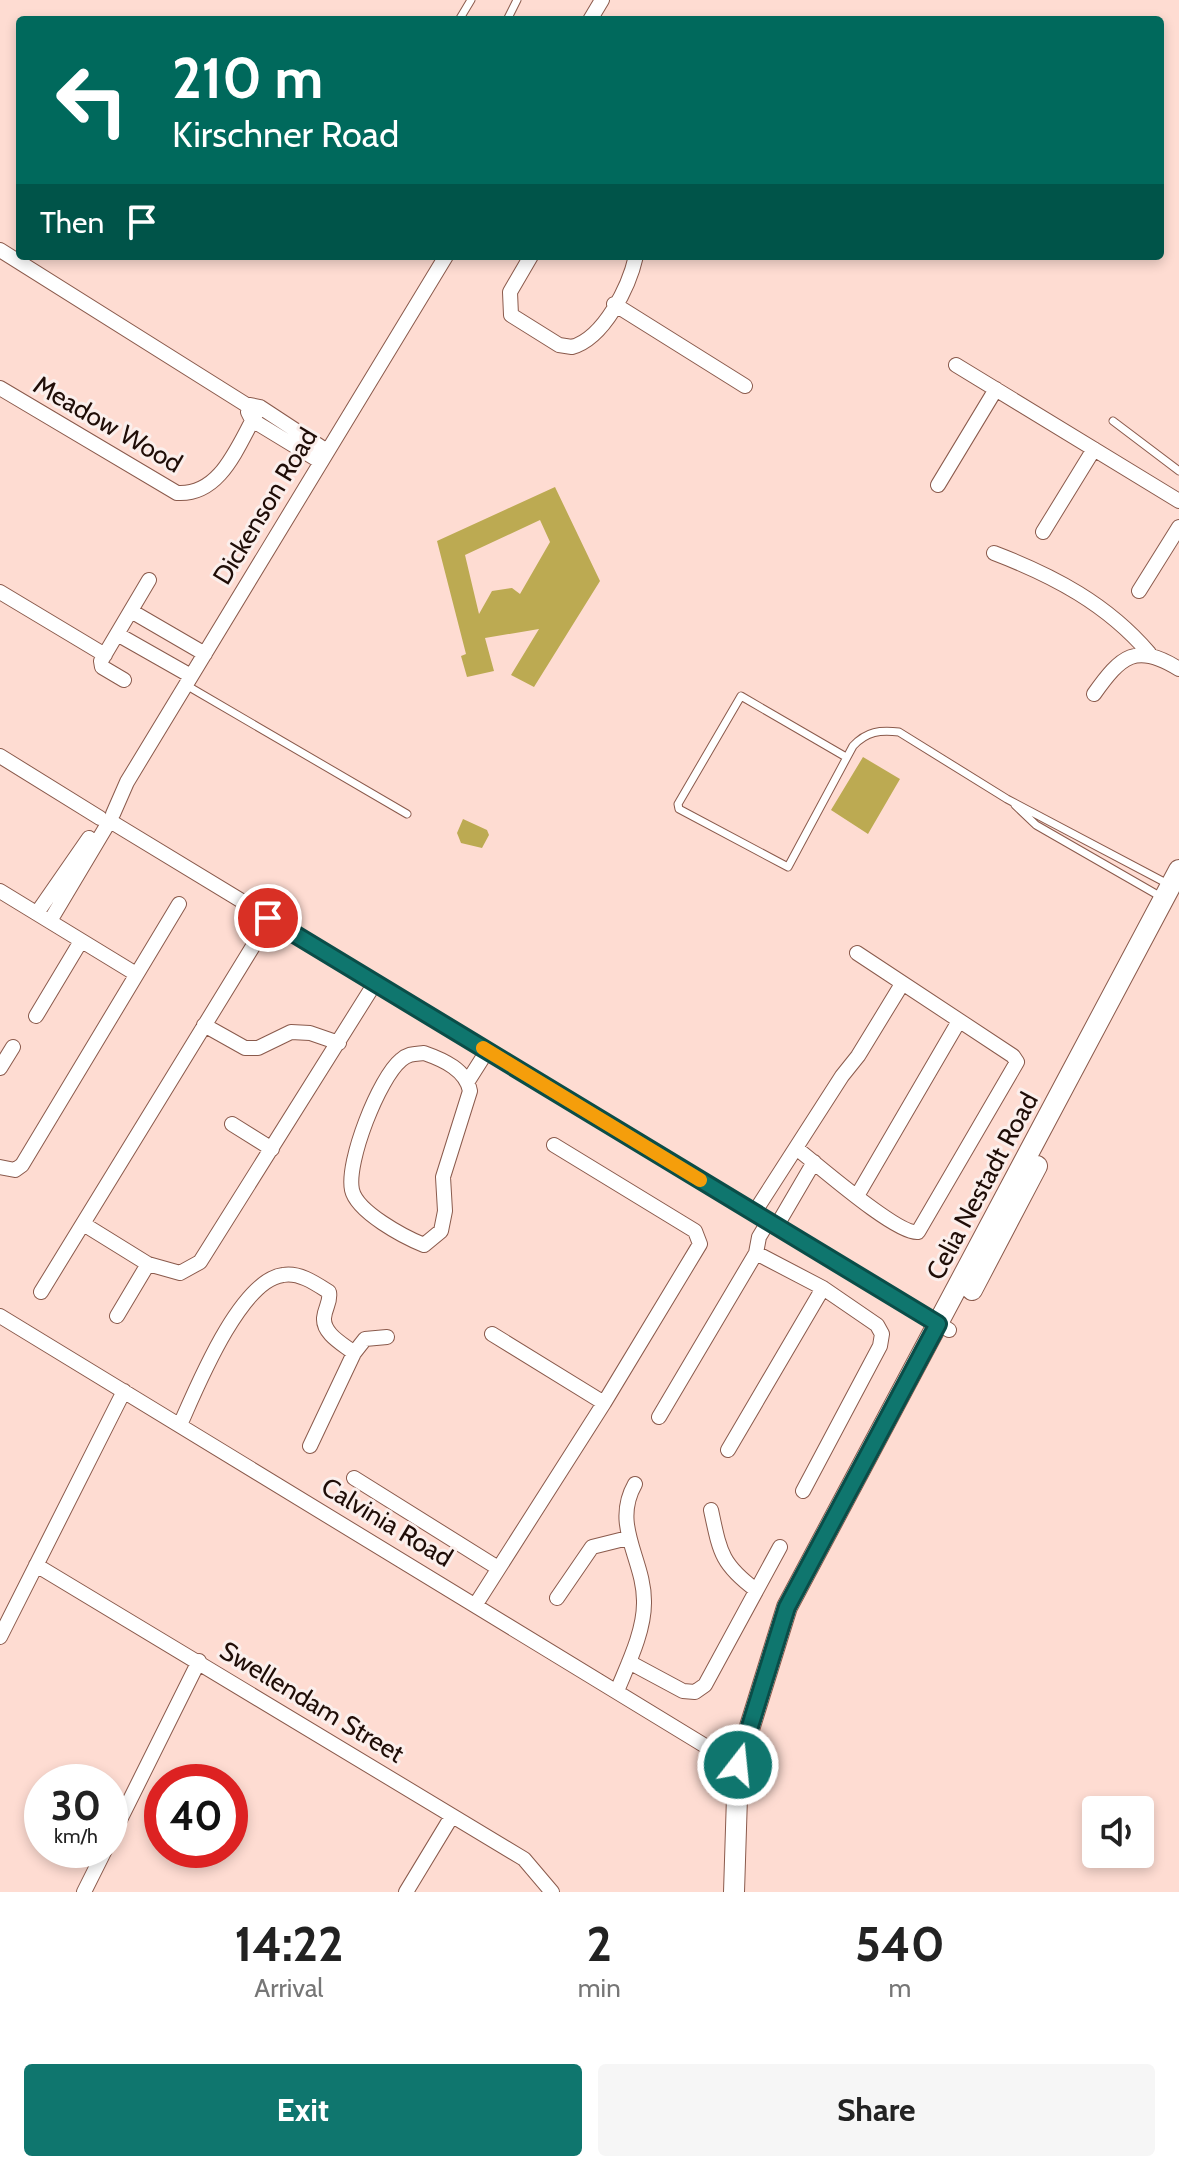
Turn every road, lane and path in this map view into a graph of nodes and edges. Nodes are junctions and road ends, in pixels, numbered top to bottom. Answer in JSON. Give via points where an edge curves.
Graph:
{"nodes":[{"id":1,"x":0,"y":250,"type":"edge"},
{"id":2,"x":444,"y":260,"type":"edge"},
{"id":3,"x":529,"y":260,"type":"edge"},
{"id":4,"x":634,"y":260,"type":"edge"},
{"id":5,"x":614,"y":304,"type":"junction"},
{"id":6,"x":956,"y":365,"type":"dead end"},
{"id":7,"x":745,"y":386,"type":"dead end"},
{"id":8,"x":0,"y":388,"type":"edge"},
{"id":9,"x":996,"y":389,"type":"junction"},
{"id":10,"x":252,"y":411,"type":"junction"},
{"id":11,"x":1113,"y":421,"type":"dead end"},
{"id":12,"x":1094,"y":449,"type":"junction"},
{"id":13,"x":324,"y":456,"type":"junction"},
{"id":14,"x":1179,"y":471,"type":"edge"},
{"id":15,"x":938,"y":485,"type":"dead end"},
{"id":16,"x":1179,"y":501,"type":"edge"},
{"id":17,"x":1179,"y":527,"type":"edge"},
{"id":18,"x":1043,"y":532,"type":"dead end"},
{"id":19,"x":994,"y":553,"type":"dead end"},
{"id":20,"x":149,"y":580,"type":"dead end"},
{"id":21,"x":1139,"y":591,"type":"dead end"},
{"id":22,"x":0,"y":592,"type":"edge"},
{"id":23,"x":131,"y":611,"type":"junction"},
{"id":24,"x":117,"y":634,"type":"junction"},
{"id":25,"x":1149,"y":653,"type":"junction"},
{"id":26,"x":205,"y":654,"type":"junction"},
{"id":27,"x":105,"y":655,"type":"junction"},
{"id":28,"x":1179,"y":669,"type":"edge"},
{"id":29,"x":124,"y":680,"type":"dead end"},
{"id":30,"x":188,"y":681,"type":"junction"},
{"id":31,"x":1094,"y":694,"type":"dead end"},
{"id":32,"x":0,"y":756,"type":"edge"},
{"id":33,"x":846,"y":757,"type":"junction"},
{"id":34,"x":1007,"y":799,"type":"junction"},
{"id":35,"x":407,"y":814,"type":"dead end"},
{"id":36,"x":106,"y":816,"type":"junction"},
{"id":37,"x":1173,"y":889,"type":"edge"},
{"id":38,"x":0,"y":891,"type":"edge"},
{"id":39,"x":179,"y":904,"type":"dead end"},
{"id":40,"x":43,"y":917,"type":"junction"},
{"id":41,"x":81,"y":941,"type":"junction"},
{"id":42,"x":255,"y":943,"type":"dead end"},
{"id":43,"x":857,"y":953,"type":"dead end"},
{"id":44,"x":136,"y":974,"type":"junction"},
{"id":45,"x":375,"y":983,"type":"junction"},
{"id":46,"x":902,"y":984,"type":"junction"},
{"id":47,"x":36,"y":1016,"type":"dead end"},
{"id":48,"x":959,"y":1021,"type":"junction"},
{"id":49,"x":204,"y":1025,"type":"junction"},
{"id":50,"x":339,"y":1043,"type":"junction"},
{"id":51,"x":13,"y":1047,"type":"dead end"},
{"id":52,"x":487,"y":1051,"type":"junction"},
{"id":53,"x":0,"y":1068,"type":"edge"},
{"id":54,"x":468,"y":1081,"type":"junction"},
{"id":55,"x":232,"y":1124,"type":"dead end"},
{"id":56,"x":554,"y":1145,"type":"dead end"},
{"id":57,"x":796,"y":1148,"type":"junction"},
{"id":58,"x":272,"y":1149,"type":"junction"},
{"id":59,"x":814,"y":1162,"type":"junction"},
{"id":60,"x":0,"y":1167,"type":"edge"},
{"id":61,"x":857,"y":1196,"type":"junction"},
{"id":62,"x":754,"y":1213,"type":"junction"},
{"id":63,"x":772,"y":1224,"type":"junction"},
{"id":64,"x":85,"y":1225,"type":"junction"},
{"id":65,"x":756,"y":1253,"type":"junction"},
{"id":66,"x":148,"y":1264,"type":"junction"},
{"id":67,"x":823,"y":1288,"type":"junction"},
{"id":68,"x":41,"y":1292,"type":"dead end"},
{"id":69,"x":0,"y":1316,"type":"edge"},
{"id":70,"x":117,"y":1316,"type":"dead end"},
{"id":71,"x":944,"y":1327,"type":"junction"},
{"id":72,"x":492,"y":1334,"type":"dead end"},
{"id":73,"x":387,"y":1337,"type":"dead end"},
{"id":74,"x":354,"y":1353,"type":"junction"},
{"id":75,"x":124,"y":1391,"type":"junction"},
{"id":76,"x":604,"y":1403,"type":"junction"},
{"id":77,"x":659,"y":1417,"type":"dead end"},
{"id":78,"x":180,"y":1425,"type":"junction"},
{"id":79,"x":310,"y":1446,"type":"dead end"},
{"id":80,"x":728,"y":1450,"type":"dead end"},
{"id":81,"x":354,"y":1478,"type":"dead end"},
{"id":82,"x":635,"y":1484,"type":"dead end"},
{"id":83,"x":803,"y":1491,"type":"dead end"},
{"id":84,"x":711,"y":1510,"type":"dead end"},
{"id":85,"x":628,"y":1538,"type":"junction"},
{"id":86,"x":780,"y":1547,"type":"dead end"},
{"id":87,"x":36,"y":1565,"type":"junction"},
{"id":88,"x":498,"y":1568,"type":"junction"},
{"id":89,"x":756,"y":1590,"type":"junction"},
{"id":90,"x":557,"y":1598,"type":"dead end"},
{"id":91,"x":476,"y":1604,"type":"junction"},
{"id":92,"x":0,"y":1637,"type":"edge"},
{"id":93,"x":199,"y":1661,"type":"junction"},
{"id":94,"x":629,"y":1662,"type":"junction"},
{"id":95,"x":617,"y":1691,"type":"junction"},
{"id":96,"x":743,"y":1768,"type":"junction"},
{"id":97,"x":128,"y":1804,"type":"edge"},
{"id":98,"x":452,"y":1816,"type":"junction"},
{"id":99,"x":96,"y":1868,"type":"edge"},
{"id":100,"x":84,"y":1892,"type":"edge"},
{"id":101,"x":406,"y":1892,"type":"edge"},
{"id":102,"x":552,"y":1892,"type":"edge"},
{"id":103,"x":734,"y":1892,"type":"edge"},
{"id":104,"x":745,"y":1892,"type":"edge"}],
"edges":[{"from":1,"to":10,"type":"street"},
{"from":2,"to":13,"type":"street","name":"Dickenson Road"},
{"from":3,"to":5,"type":"street","via":[[508,300],[511,315],[559,345],[572,347],[594,333]]},
{"from":4,"to":5,"type":"street"},
{"from":5,"to":7,"type":"street"},
{"from":6,"to":9,"type":"street"},
{"from":8,"to":10,"type":"street","name":"Meadow Wood","via":[[177,493],[193,494],[217,480]]},
{"from":9,"to":12,"type":"street"},
{"from":9,"to":15,"type":"street"},
{"from":10,"to":13,"type":"street"},
{"from":11,"to":14,"type":"lane"},
{"from":12,"to":16,"type":"street"},
{"from":12,"to":18,"type":"street"},
{"from":13,"to":26,"type":"street","name":"Dickenson Road"},
{"from":17,"to":21,"type":"street"},
{"from":19,"to":25,"type":"street","via":[[1049,575],[1089,599],[1126,626]]},
{"from":20,"to":23,"type":"street"},
{"from":22,"to":27,"type":"street"},
{"from":23,"to":24,"type":"street"},
{"from":23,"to":26,"type":"street"},
{"from":24,"to":27,"type":"street"},
{"from":24,"to":30,"type":"street"},
{"from":25,"to":28,"type":"street"},
{"from":25,"to":31,"type":"street","via":[[1131,655],[1113,668]]},
{"from":26,"to":30,"type":"street","name":"Dickenson Road"},
{"from":27,"to":29,"type":"street","via":[[102,667]]},
{"from":30,"to":35,"type":"lane"},
{"from":30,"to":36,"type":"street","name":"Dickenson Road"},
{"from":32,"to":36,"type":"street"},
{"from":33,"to":33,"type":"lane","via":[[741,696],[679,809],[788,867]]},
{"from":33,"to":34,"type":"lane","via":[[863,735],[899,732]]},
{"from":34,"to":37,"type":"lane"},
{"from":34,"to":37,"type":"lane","via":[[1036,825]]},
{"from":36,"to":40,"type":"street","name":"Dickenson Road"},
{"from":36,"to":45,"type":"street"},
{"from":37,"to":71,"type":"street","name":"Celia Nestadt Road","via":[[1007,1226]]},
{"from":38,"to":40,"type":"street"},
{"from":39,"to":44,"type":"street"},
{"from":40,"to":41,"type":"street"},
{"from":41,"to":44,"type":"street"},
{"from":41,"to":47,"type":"street"},
{"from":42,"to":49,"type":"street"},
{"from":43,"to":46,"type":"street"},
{"from":44,"to":60,"type":"street","via":[[22,1165],[15,1170]]},
{"from":45,"to":50,"type":"street"},
{"from":45,"to":52,"type":"street"},
{"from":46,"to":48,"type":"street"},
{"from":46,"to":57,"type":"street"},
{"from":48,"to":61,"type":"street"},
{"from":48,"to":61,"type":"street","via":[[1013,1056],[1015,1069],[918,1232]]},
{"from":49,"to":50,"type":"street","via":[[245,1048],[258,1048],[291,1032]]},
{"from":49,"to":64,"type":"street"},
{"from":50,"to":58,"type":"street"},
{"from":51,"to":53,"type":"street"},
{"from":52,"to":54,"type":"street"},
{"from":52,"to":62,"type":"street"},
{"from":54,"to":54,"type":"street","via":[[470,1091],[443,1177],[441,1231],[424,1245],[359,1203],[352,1192],[358,1145],[381,1092],[398,1062],[409,1054],[436,1057]]},
{"from":55,"to":58,"type":"street"},
{"from":56,"to":76,"type":"street","via":[[699,1237],[700,1244]]},
{"from":57,"to":59,"type":"street"},
{"from":57,"to":62,"type":"street"},
{"from":58,"to":66,"type":"street","via":[[200,1262],[180,1273]]},
{"from":59,"to":61,"type":"street"},
{"from":59,"to":63,"type":"street"},
{"from":62,"to":63,"type":"street"},
{"from":63,"to":65,"type":"street","via":[[759,1237]]},
{"from":63,"to":71,"type":"street"},
{"from":64,"to":66,"type":"street"},
{"from":64,"to":68,"type":"street"},
{"from":65,"to":67,"type":"street"},
{"from":65,"to":77,"type":"street"},
{"from":66,"to":70,"type":"street"},
{"from":67,"to":80,"type":"street"},
{"from":67,"to":83,"type":"street","via":[[877,1325],[882,1334]]},
{"from":69,"to":75,"type":"street","name":"Calvinia Road"},
{"from":71,"to":96,"type":"street","name":"Celia Nestadt Road","via":[[798,1606]]},
{"from":72,"to":76,"type":"street"},
{"from":73,"to":74,"type":"street","via":[[365,1339]]},
{"from":74,"to":78,"type":"street","via":[[327,1329],[329,1292],[297,1275],[269,1279],[222,1335]]},
{"from":74,"to":79,"type":"street"},
{"from":75,"to":78,"type":"street","name":"Calvinia Road"},
{"from":75,"to":87,"type":"street"},
{"from":76,"to":88,"type":"street"},
{"from":78,"to":91,"type":"street","name":"Calvinia Road"},
{"from":81,"to":88,"type":"street"},
{"from":82,"to":85,"type":"street","via":[[624,1510]]},
{"from":84,"to":89,"type":"street","via":[[728,1569]]},
{"from":85,"to":90,"type":"street","via":[[592,1547]]},
{"from":85,"to":94,"type":"street","via":[[644,1600]]},
{"from":86,"to":89,"type":"street"},
{"from":87,"to":92,"type":"street"},
{"from":87,"to":93,"type":"street","name":"Swellendam Street"},
{"from":88,"to":91,"type":"street"},
{"from":89,"to":94,"type":"street","via":[[705,1685],[695,1692],[683,1691]]},
{"from":91,"to":95,"type":"street","name":"Calvinia Road"},
{"from":93,"to":97,"type":"street"},
{"from":93,"to":98,"type":"street","name":"Swellendam Street"},
{"from":94,"to":95,"type":"street"},
{"from":95,"to":96,"type":"street","name":"Calvinia Road"},
{"from":96,"to":103,"type":"street","name":"Celia Nestadt Road"},
{"from":96,"to":104,"type":"street","name":"Celia Nestadt Road"},
{"from":98,"to":101,"type":"street"},
{"from":98,"to":102,"type":"street","name":"Swellendam Street","via":[[524,1859]]},
{"from":99,"to":100,"type":"street"}]}
